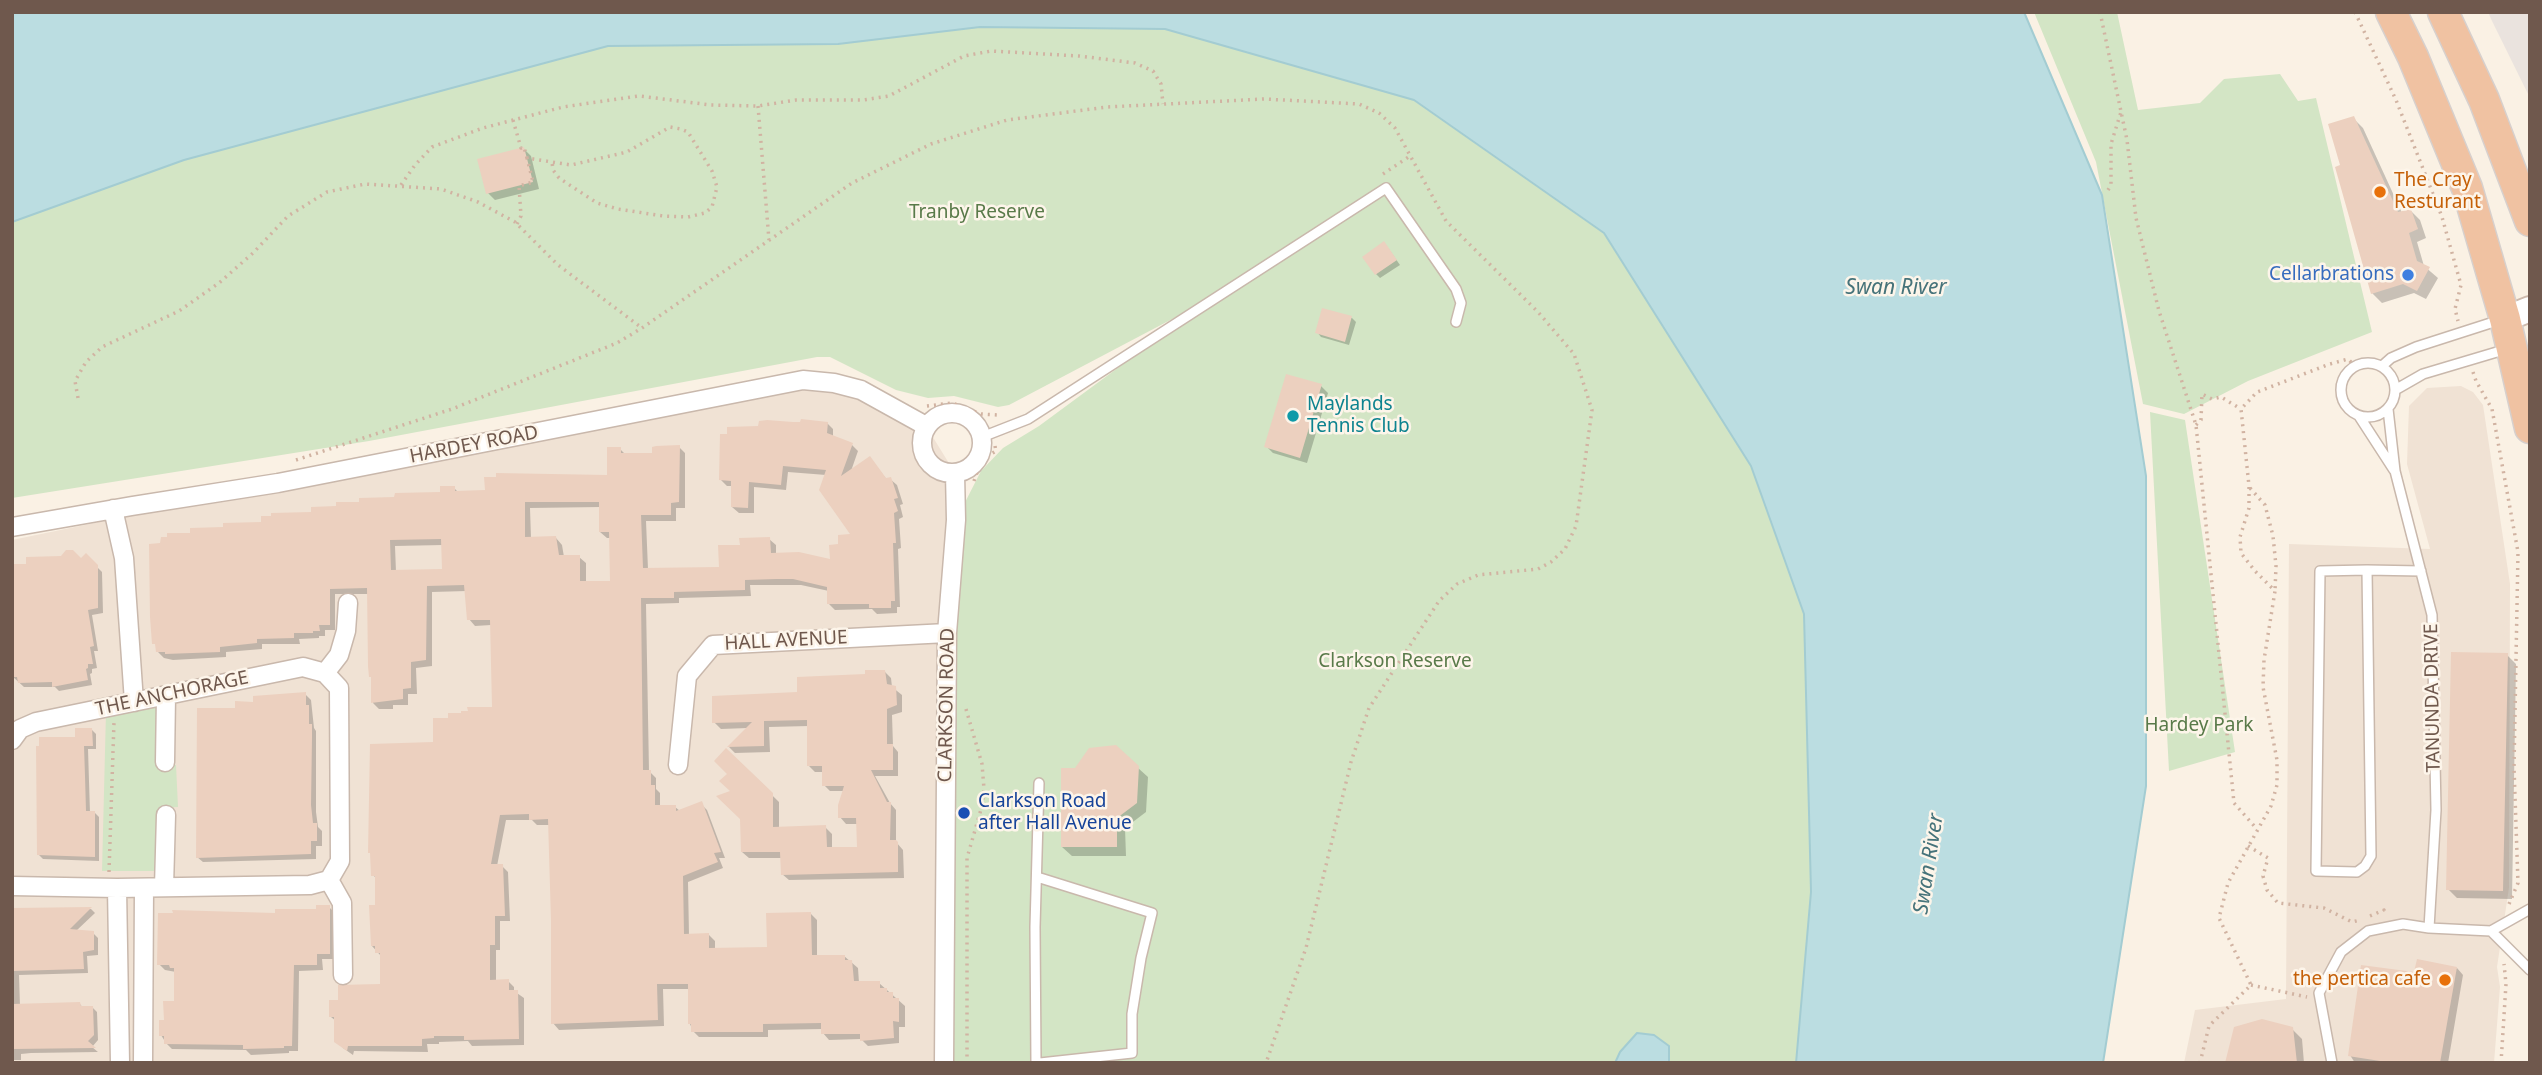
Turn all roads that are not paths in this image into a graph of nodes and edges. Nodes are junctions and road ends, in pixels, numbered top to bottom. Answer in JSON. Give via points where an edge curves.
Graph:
{"nodes":[{"id":1,"x":2391,"y":12,"type":"edge"},
{"id":2,"x":2443,"y":12,"type":"edge"},
{"id":3,"x":2530,"y":221,"type":"edge"},
{"id":4,"x":1456,"y":322,"type":"dead end"},
{"id":5,"x":2519,"y":329,"type":"edge"},
{"id":6,"x":2382,"y":366,"type":"junction"},
{"id":7,"x":2395,"y":390,"type":"junction"},
{"id":8,"x":2388,"y":408,"type":"junction"},
{"id":9,"x":2359,"y":416,"type":"junction"},
{"id":10,"x":926,"y":426,"type":"junction"},
{"id":11,"x":2530,"y":428,"type":"edge"},
{"id":12,"x":987,"y":436,"type":"junction"},
{"id":13,"x":2395,"y":471,"type":"junction"},
{"id":14,"x":955,"y":473,"type":"junction"},
{"id":15,"x":113,"y":509,"type":"junction"},
{"id":16,"x":12,"y":527,"type":"edge"},
{"id":17,"x":2367,"y":570,"type":"junction"},
{"id":18,"x":2421,"y":571,"type":"junction"},
{"id":19,"x":348,"y":603,"type":"dead end"},
{"id":20,"x":947,"y":633,"type":"junction"},
{"id":21,"x":325,"y":673,"type":"junction"},
{"id":22,"x":166,"y":696,"type":"junction"},
{"id":23,"x":134,"y":702,"type":"junction"},
{"id":24,"x":15,"y":729,"type":"edge"},
{"id":25,"x":165,"y":762,"type":"dead end"},
{"id":26,"x":678,"y":765,"type":"dead end"},
{"id":27,"x":1039,"y":783,"type":"dead end"},
{"id":28,"x":166,"y":815,"type":"dead end"},
{"id":29,"x":12,"y":877,"type":"edge"},
{"id":30,"x":1037,"y":877,"type":"junction"},
{"id":31,"x":329,"y":880,"type":"junction"},
{"id":32,"x":12,"y":886,"type":"edge"},
{"id":33,"x":164,"y":887,"type":"junction"},
{"id":34,"x":113,"y":888,"type":"junction"},
{"id":35,"x":144,"y":888,"type":"junction"},
{"id":36,"x":2530,"y":909,"type":"edge"},
{"id":37,"x":2429,"y":928,"type":"junction"},
{"id":38,"x":2491,"y":931,"type":"junction"},
{"id":39,"x":2530,"y":970,"type":"edge"},
{"id":40,"x":343,"y":975,"type":"dead end"},
{"id":41,"x":120,"y":1063,"type":"edge"},
{"id":42,"x":144,"y":1063,"type":"edge"},
{"id":43,"x":944,"y":1063,"type":"edge"},
{"id":44,"x":1038,"y":1063,"type":"edge"},
{"id":45,"x":2332,"y":1063,"type":"edge"}],
"edges":[{"from":1,"to":5,"type":"highway","via":[[2467,188]]},
{"from":2,"to":3,"type":"highway","via":[[2484,100]]},
{"from":4,"to":12,"type":"lane","via":[[1461,303],[1456,289],[1386,188],[1028,419]]},
{"from":5,"to":6,"type":"lane","via":[[2416,346]]},
{"from":5,"to":7,"type":"lane"},
{"from":5,"to":11,"type":"highway"},
{"from":6,"to":7,"type":"lane"},
{"from":6,"to":9,"type":"lane","via":[[2369,362],[2355,366],[2343,379],[2341,396]]},
{"from":7,"to":8,"type":"lane"},
{"from":8,"to":9,"type":"lane","via":[[2374,416]]},
{"from":8,"to":13,"type":"lane","name":"TANUNDA DRIVE"},
{"from":9,"to":13,"type":"lane","name":"TANUNDA DRIVE"},
{"from":10,"to":12,"type":"street","via":[[946,412],[958,412]]},
{"from":10,"to":14,"type":"street","via":[[922,448],[926,458],[933,467]]},
{"from":10,"to":15,"type":"street","name":"HARDEY ROAD","via":[[861,390],[803,380],[278,483]]},
{"from":12,"to":14,"type":"street","via":[[973,465]]},
{"from":13,"to":18,"type":"lane","name":"TANUNDA DRIVE"},
{"from":14,"to":20,"type":"street","name":"CLARKSON ROAD"},
{"from":15,"to":16,"type":"street","name":"HARDEY ROAD"},
{"from":15,"to":23,"type":"street","via":[[124,558]]},
{"from":17,"to":17,"type":"lane","via":[[2371,856],[2357,872],[2316,871],[2320,571]]},
{"from":17,"to":18,"type":"lane"},
{"from":18,"to":37,"type":"lane","name":"TANUNDA DRIVE","via":[[2432,615],[2436,810]]},
{"from":19,"to":21,"type":"street","via":[[339,654]]},
{"from":20,"to":26,"type":"street","name":"HALL AVENUE","via":[[713,645],[687,676]]},
{"from":20,"to":43,"type":"street","name":"CLARKSON ROAD"},
{"from":21,"to":22,"type":"street","name":"THE ANCHORAGE","via":[[303,667]]},
{"from":21,"to":31,"type":"street","via":[[339,688],[340,861]]},
{"from":22,"to":23,"type":"street","name":"THE ANCHORAGE"},
{"from":22,"to":25,"type":"street"},
{"from":23,"to":24,"type":"street","name":"THE ANCHORAGE"},
{"from":27,"to":30,"type":"lane"},
{"from":28,"to":33,"type":"street"},
{"from":29,"to":32,"type":"street"},
{"from":30,"to":44,"type":"lane"},
{"from":30,"to":44,"type":"lane","via":[[1152,913],[1132,1014],[1132,1053]]},
{"from":31,"to":33,"type":"street","via":[[310,885]]},
{"from":31,"to":40,"type":"street","via":[[342,903]]},
{"from":32,"to":34,"type":"street"},
{"from":33,"to":35,"type":"street"},
{"from":34,"to":35,"type":"street"},
{"from":34,"to":41,"type":"street"},
{"from":35,"to":42,"type":"street"},
{"from":36,"to":38,"type":"lane"},
{"from":37,"to":38,"type":"lane"},
{"from":37,"to":45,"type":"lane","via":[[2403,924],[2368,931],[2341,952],[2319,993]]},
{"from":38,"to":39,"type":"lane"}]}
